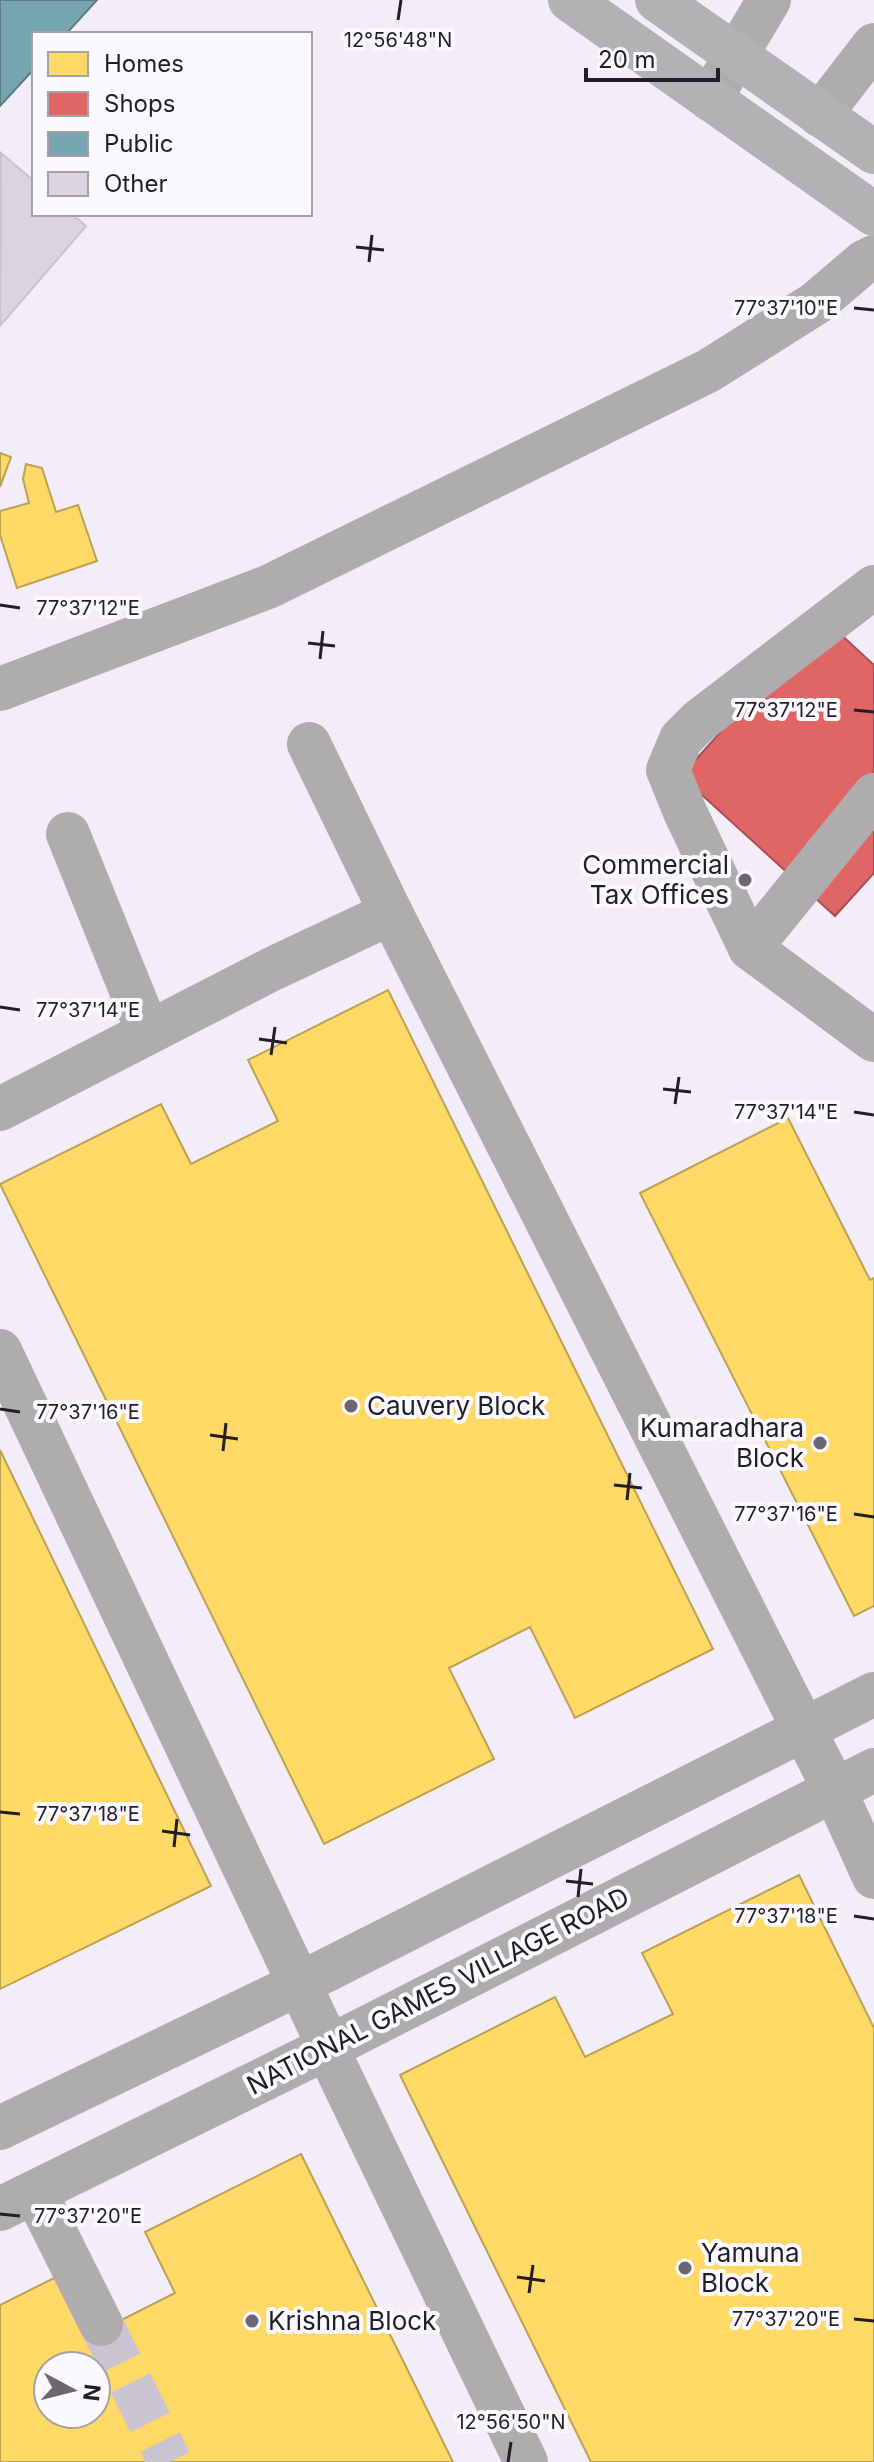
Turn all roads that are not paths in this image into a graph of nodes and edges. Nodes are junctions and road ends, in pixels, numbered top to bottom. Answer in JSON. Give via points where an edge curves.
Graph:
{"nodes":[{"id":1,"x":570,"y":0,"type":"edge"},
{"id":2,"x":657,"y":0,"type":"edge"},
{"id":3,"x":769,"y":0,"type":"edge"},
{"id":4,"x":874,"y":45,"type":"edge"},
{"id":5,"x":736,"y":55,"type":"junction"},
{"id":6,"x":710,"y":99,"type":"junction"},
{"id":7,"x":820,"y":115,"type":"junction"},
{"id":8,"x":874,"y":152,"type":"edge"},
{"id":9,"x":874,"y":214,"type":"edge"},
{"id":10,"x":874,"y":257,"type":"edge"},
{"id":11,"x":874,"y":587,"type":"edge"},
{"id":12,"x":0,"y":689,"type":"edge"},
{"id":13,"x":309,"y":744,"type":"dead end"},
{"id":14,"x":874,"y":795,"type":"edge"},
{"id":15,"x":68,"y":834,"type":"dead end"},
{"id":16,"x":391,"y":913,"type":"junction"},
{"id":17,"x":750,"y":948,"type":"junction"},
{"id":18,"x":148,"y":1032,"type":"junction"},
{"id":19,"x":874,"y":1040,"type":"edge"},
{"id":20,"x":0,"y":1109,"type":"edge"},
{"id":21,"x":0,"y":1351,"type":"edge"},
{"id":22,"x":874,"y":1694,"type":"edge"},
{"id":23,"x":804,"y":1728,"type":"junction"},
{"id":24,"x":874,"y":1770,"type":"edge"},
{"id":25,"x":834,"y":1789,"type":"junction"},
{"id":26,"x":874,"y":1877,"type":"edge"},
{"id":27,"x":299,"y":1984,"type":"junction"},
{"id":28,"x":329,"y":2047,"type":"junction"},
{"id":29,"x":0,"y":2128,"type":"edge"},
{"id":30,"x":18,"y":2200,"type":"edge"},
{"id":31,"x":101,"y":2324,"type":"tunnel mouth"},
{"id":32,"x":526,"y":2462,"type":"edge"}],
"edges":[{"from":1,"to":6,"type":"main road"},
{"from":2,"to":5,"type":"main road"},
{"from":3,"to":5,"type":"street"},
{"from":4,"to":7,"type":"street"},
{"from":5,"to":6,"type":"street"},
{"from":5,"to":7,"type":"main road"},
{"from":6,"to":9,"type":"main road"},
{"from":7,"to":8,"type":"main road"},
{"from":10,"to":12,"type":"street","via":[[816,303],[708,371],[268,587]]},
{"from":11,"to":17,"type":"street","via":[[699,721],[681,739],[668,770]]},
{"from":13,"to":16,"type":"street"},
{"from":14,"to":17,"type":"street"},
{"from":15,"to":18,"type":"street"},
{"from":16,"to":18,"type":"street"},
{"from":16,"to":23,"type":"street"},
{"from":17,"to":19,"type":"street"},
{"from":18,"to":20,"type":"street"},
{"from":21,"to":27,"type":"street"},
{"from":22,"to":23,"type":"street"},
{"from":23,"to":25,"type":"street"},
{"from":23,"to":27,"type":"street"},
{"from":24,"to":25,"type":"street","name":"NATIONAL GAMES VILLAGE ROAD"},
{"from":25,"to":26,"type":"street"},
{"from":25,"to":28,"type":"street","name":"NATIONAL GAMES VILLAGE ROAD"},
{"from":27,"to":28,"type":"street"},
{"from":27,"to":29,"type":"street"},
{"from":28,"to":30,"type":"street","name":"NATIONAL GAMES VILLAGE ROAD"},
{"from":28,"to":32,"type":"street"},
{"from":30,"to":31,"type":"street"}]}
